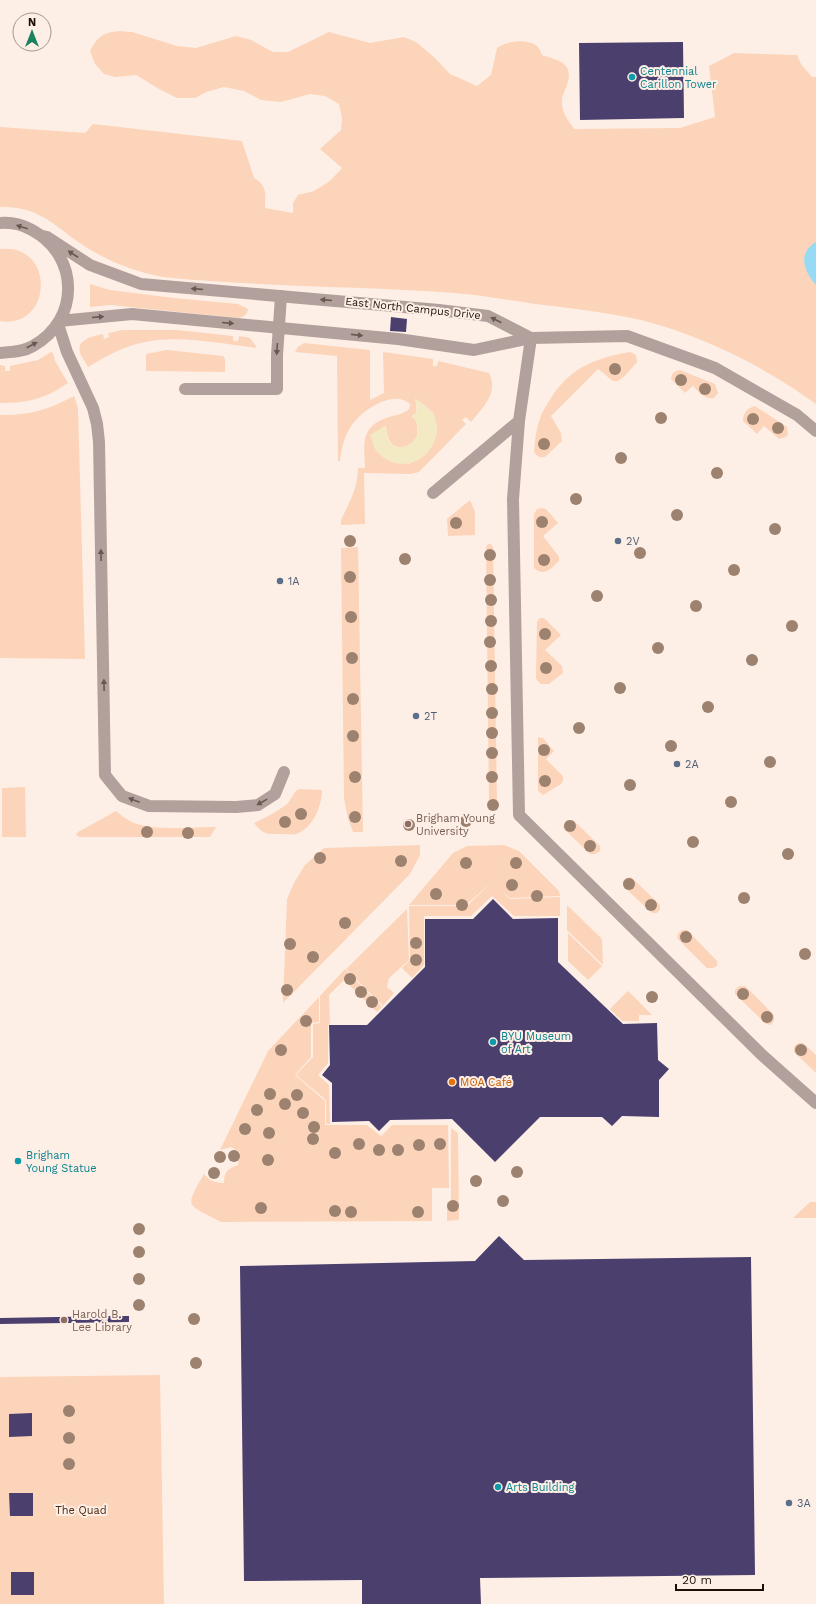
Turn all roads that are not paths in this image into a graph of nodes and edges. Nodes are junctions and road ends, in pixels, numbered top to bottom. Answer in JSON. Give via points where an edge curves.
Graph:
{"nodes":[{"id":1,"x":0,"y":223,"type":"edge"},
{"id":2,"x":43,"y":236,"type":"junction"},
{"id":3,"x":281,"y":296,"type":"junction"},
{"id":4,"x":59,"y":322,"type":"junction"},
{"id":5,"x":278,"y":327,"type":"junction"},
{"id":6,"x":531,"y":338,"type":"junction"},
{"id":7,"x":0,"y":353,"type":"edge"},
{"id":8,"x":185,"y":389,"type":"dead end"},
{"id":9,"x":519,"y":421,"type":"junction"},
{"id":10,"x":816,"y":431,"type":"edge"},
{"id":11,"x":433,"y":493,"type":"dead end"},
{"id":12,"x":284,"y":772,"type":"dead end"},
{"id":13,"x":816,"y":1103,"type":"edge"}],
"edges":[{"from":2,"to":1,"type":"street","name":"East North Campus Drive","one_way":true,"via":[[26,227]]},
{"from":3,"to":2,"type":"street","name":"East North Campus Drive","one_way":true,"via":[[141,284],[90,265]]},
{"from":2,"to":4,"type":"street","via":[[57,252],[68,277],[65,309]]},
{"from":3,"to":5,"type":"street"},
{"from":6,"to":3,"type":"street","name":"East North Campus Drive","one_way":true,"via":[[488,316]]},
{"from":4,"to":5,"type":"street","one_way":true,"via":[[132,314]]},
{"from":7,"to":4,"type":"street","one_way":true,"via":[[32,347],[46,337]]},
{"from":12,"to":4,"type":"street","one_way":true,"via":[[275,794],[258,805],[236,807],[149,806],[122,796],[105,775],[98,430],[93,408],[67,352]]},
{"from":5,"to":6,"type":"street","one_way":true,"via":[[398,339],[474,350]]},
{"from":5,"to":8,"type":"street","one_way":true,"via":[[277,389]]},
{"from":6,"to":9,"type":"street"},
{"from":6,"to":10,"type":"street","via":[[627,336],[715,368],[797,415]]},
{"from":9,"to":11,"type":"street"},
{"from":9,"to":13,"type":"street","via":[[513,499],[519,815],[762,1055]]}]}
